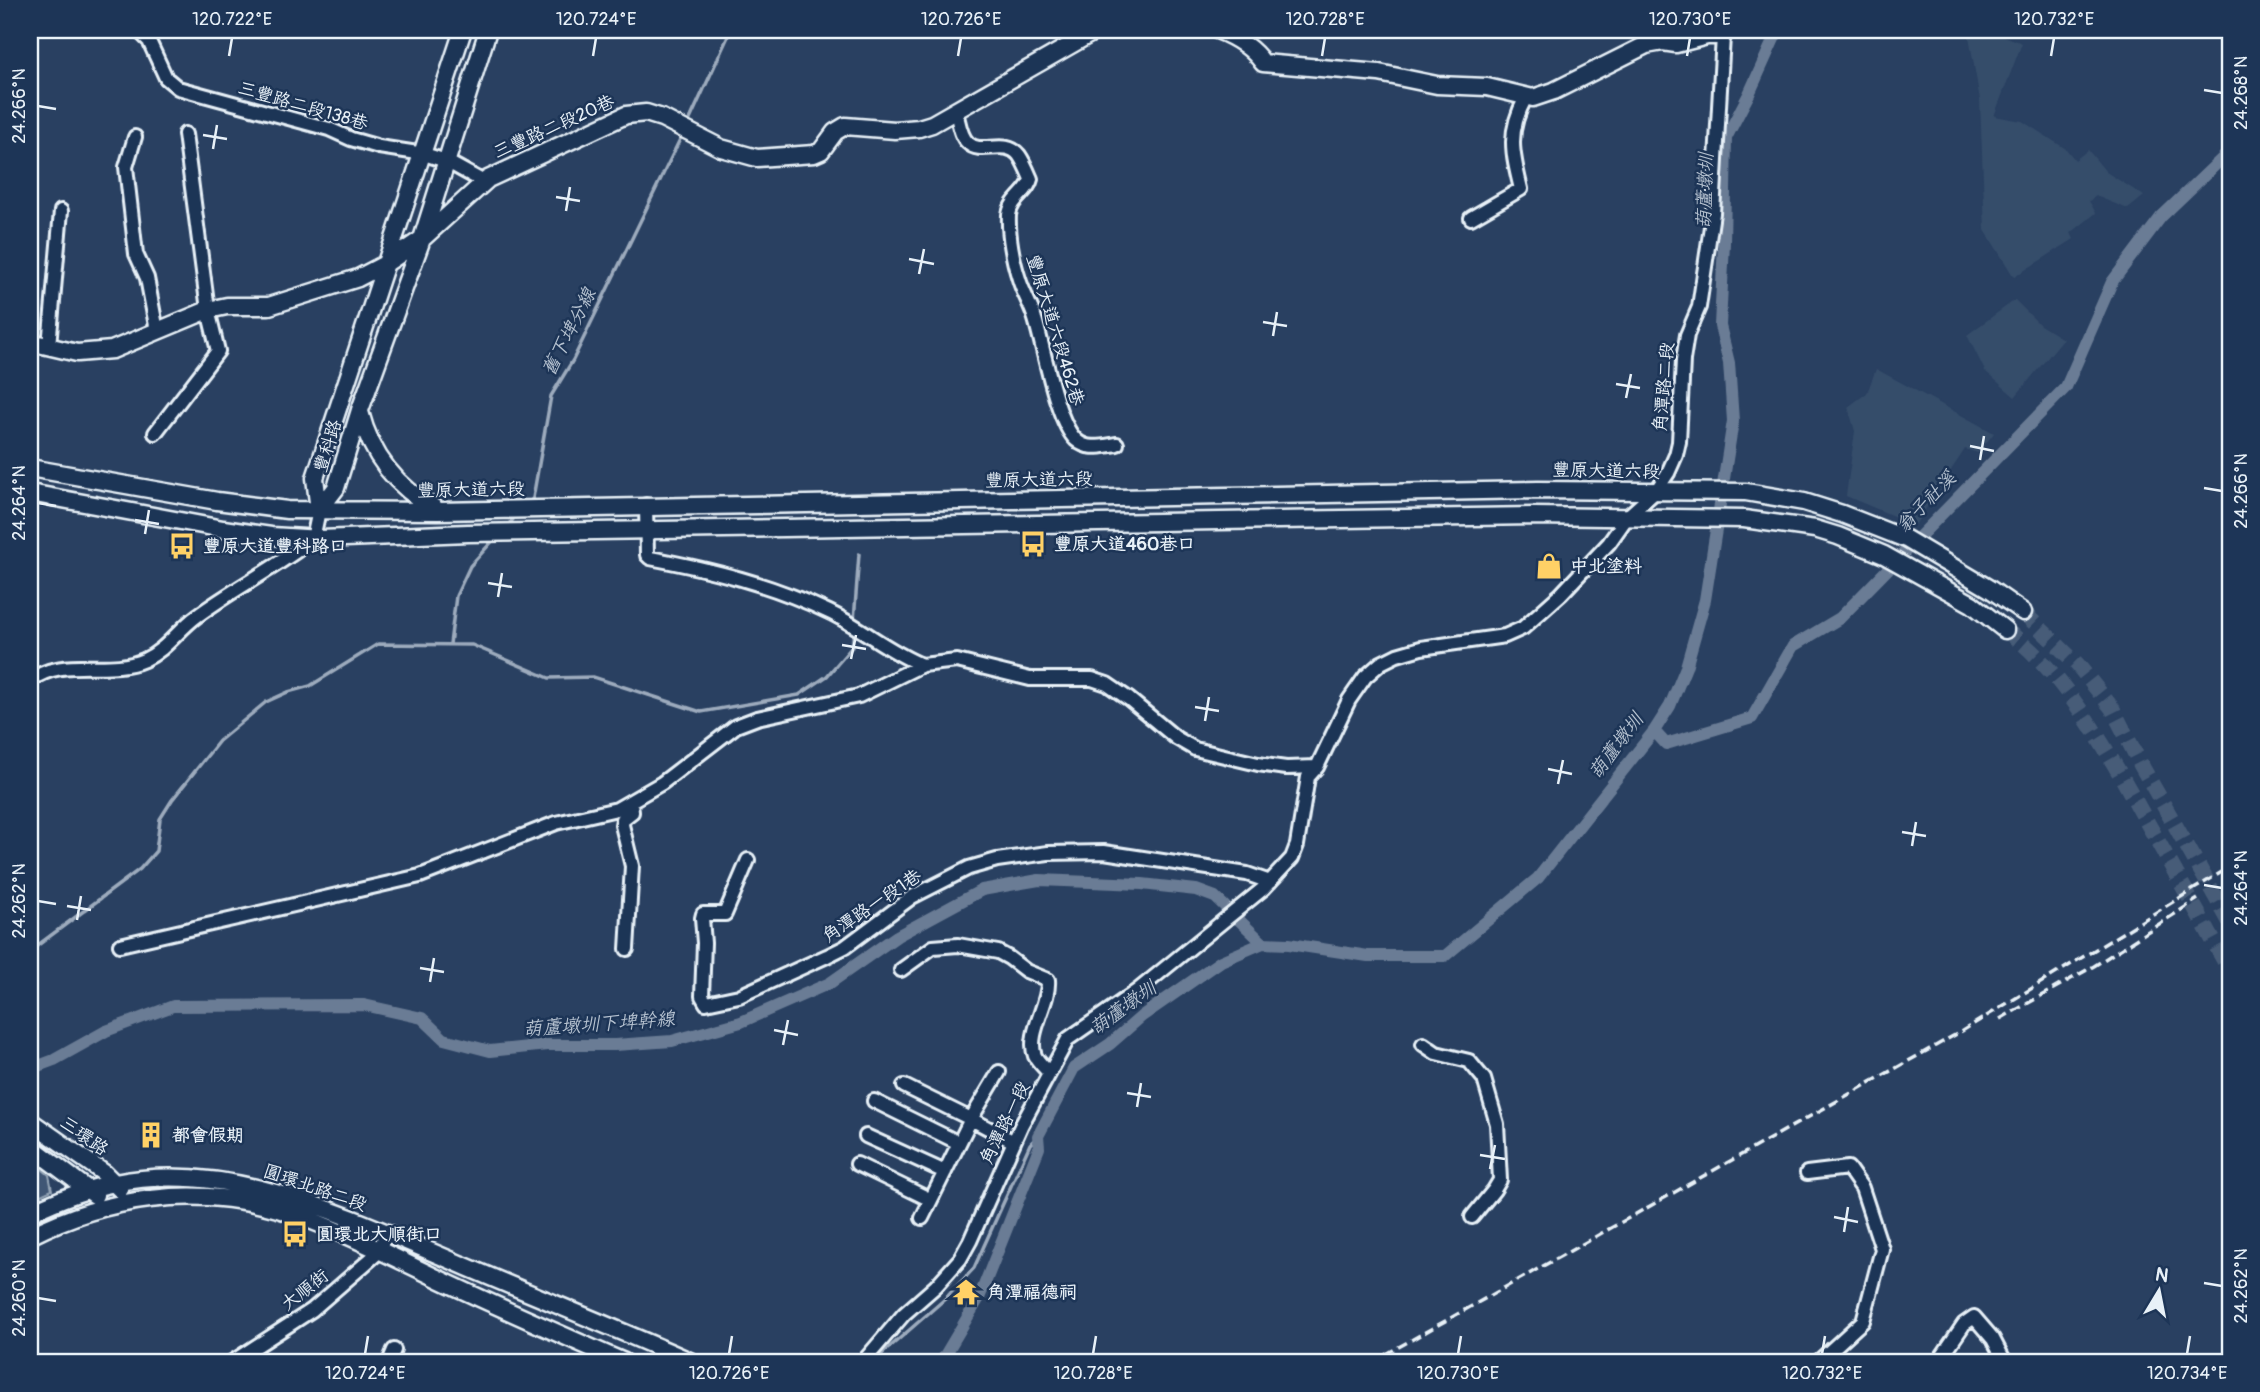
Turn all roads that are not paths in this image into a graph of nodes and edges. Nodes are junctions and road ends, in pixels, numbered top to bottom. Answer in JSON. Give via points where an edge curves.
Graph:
{"nodes":[{"id":1,"x":138,"y":30,"type":"edge"},
{"id":2,"x":463,"y":30,"type":"edge"},
{"id":3,"x":488,"y":30,"type":"edge"},
{"id":4,"x":1097,"y":30,"type":"edge"},
{"id":5,"x":1217,"y":30,"type":"edge"},
{"id":6,"x":1724,"y":33,"type":"edge"},
{"id":7,"x":1525,"y":97,"type":"junction"},
{"id":8,"x":956,"y":112,"type":"junction"},
{"id":9,"x":185,"y":134,"type":"dead end"},
{"id":10,"x":135,"y":137,"type":"dead end"},
{"id":11,"x":424,"y":154,"type":"junction"},
{"id":12,"x":446,"y":161,"type":"junction"},
{"id":13,"x":484,"y":182,"type":"junction"},
{"id":14,"x":61,"y":211,"type":"dead end"},
{"id":15,"x":1471,"y":218,"type":"dead end"},
{"id":16,"x":422,"y":239,"type":"junction"},
{"id":17,"x":385,"y":264,"type":"junction"},
{"id":18,"x":208,"y":310,"type":"junction"},
{"id":19,"x":157,"y":331,"type":"junction"},
{"id":20,"x":30,"y":342,"type":"edge"},
{"id":21,"x":49,"y":346,"type":"junction"},
{"id":22,"x":360,"y":410,"type":"junction"},
{"id":23,"x":155,"y":433,"type":"dead end"},
{"id":24,"x":1117,"y":444,"type":"dead end"},
{"id":25,"x":30,"y":468,"type":"edge"},
{"id":26,"x":1656,"y":491,"type":"junction"},
{"id":27,"x":30,"y":493,"type":"edge"},
{"id":28,"x":646,"y":505,"type":"junction"},
{"id":29,"x":319,"y":510,"type":"junction"},
{"id":30,"x":438,"y":510,"type":"junction"},
{"id":31,"x":1628,"y":516,"type":"junction"},
{"id":32,"x":646,"y":531,"type":"junction"},
{"id":33,"x":313,"y":539,"type":"junction"},
{"id":34,"x":2023,"y":612,"type":"tunnel mouth"},
{"id":35,"x":2005,"y":630,"type":"tunnel mouth"},
{"id":36,"x":922,"y":665,"type":"junction"},
{"id":37,"x":30,"y":681,"type":"edge"},
{"id":38,"x":1317,"y":767,"type":"junction"},
{"id":39,"x":631,"y":803,"type":"junction"},
{"id":40,"x":748,"y":860,"type":"dead end"},
{"id":41,"x":1267,"y":885,"type":"junction"},
{"id":42,"x":120,"y":945,"type":"dead end"},
{"id":43,"x":627,"y":949,"type":"dead end"},
{"id":44,"x":901,"y":970,"type":"dead end"},
{"id":45,"x":1423,"y":1044,"type":"dead end"},
{"id":46,"x":999,"y":1072,"type":"dead end"},
{"id":47,"x":1049,"y":1073,"type":"junction"},
{"id":48,"x":904,"y":1086,"type":"dead end"},
{"id":49,"x":874,"y":1101,"type":"dead end"},
{"id":50,"x":971,"y":1119,"type":"junction"},
{"id":51,"x":30,"y":1121,"type":"edge"},
{"id":52,"x":866,"y":1136,"type":"dead end"},
{"id":53,"x":1014,"y":1142,"type":"junction"},
{"id":54,"x":959,"y":1143,"type":"junction"},
{"id":55,"x":30,"y":1146,"type":"edge"},
{"id":56,"x":857,"y":1164,"type":"dead end"},
{"id":57,"x":945,"y":1172,"type":"junction"},
{"id":58,"x":1807,"y":1173,"type":"dead end"},
{"id":59,"x":116,"y":1183,"type":"junction"},
{"id":60,"x":91,"y":1190,"type":"junction"},
{"id":61,"x":931,"y":1200,"type":"junction"},
{"id":62,"x":131,"y":1202,"type":"junction"},
{"id":63,"x":105,"y":1208,"type":"junction"},
{"id":64,"x":30,"y":1213,"type":"edge"},
{"id":65,"x":1472,"y":1217,"type":"dead end"},
{"id":66,"x":922,"y":1219,"type":"dead end"},
{"id":67,"x":385,"y":1233,"type":"junction"},
{"id":68,"x":30,"y":1236,"type":"edge"},
{"id":69,"x":380,"y":1251,"type":"junction"},
{"id":70,"x":232,"y":1362,"type":"edge"},
{"id":71,"x":624,"y":1362,"type":"edge"},
{"id":72,"x":692,"y":1362,"type":"edge"},
{"id":73,"x":863,"y":1362,"type":"edge"},
{"id":74,"x":1818,"y":1362,"type":"edge"},
{"id":75,"x":1938,"y":1362,"type":"edge"},
{"id":76,"x":2005,"y":1362,"type":"edge"}],
"edges":[{"from":1,"to":11,"type":"street","name":"三豐路二段138巷","via":[[149,41],[166,78],[178,88],[329,128],[379,147]]},
{"from":2,"to":11,"type":"street","name":"豐科路"},
{"from":3,"to":12,"type":"street","name":"豐科路"},
{"from":4,"to":8,"type":"street","name":"三豐路二段20巷"},
{"from":5,"to":7,"type":"street","via":[[1233,36],[1264,63],[1487,87]]},
{"from":6,"to":7,"type":"street","via":[[1676,44],[1646,45],[1554,91]]},
{"from":6,"to":26,"type":"street","name":"角潭路二段","via":[[1713,213],[1699,307],[1683,360],[1676,455]]},
{"from":7,"to":15,"type":"street","via":[[1512,134],[1521,189]]},
{"from":8,"to":13,"type":"street","name":"三豐路二段20巷","via":[[919,128],[845,125],[814,154],[765,158],[721,148],[646,113],[626,115]]},
{"from":8,"to":24,"type":"street","name":"豐原大道六段462巷","via":[[968,144],[1010,149],[1018,154],[1031,180],[1009,214],[1011,236],[1018,278],[1069,432],[1080,444],[1091,447]]},
{"from":9,"to":18,"type":"street"},
{"from":10,"to":19,"type":"street","via":[[125,167],[136,254],[147,278]]},
{"from":11,"to":12,"type":"street","name":"三豐路二段138巷"},
{"from":11,"to":17,"type":"street","name":"豐科路"},
{"from":12,"to":13,"type":"street","name":"三豐路二段138巷"},
{"from":12,"to":16,"type":"street","name":"豐科路"},
{"from":13,"to":16,"type":"street","name":"三豐路二段20巷"},
{"from":14,"to":21,"type":"street"},
{"from":16,"to":17,"type":"street","name":"三豐路二段20巷"},
{"from":16,"to":22,"type":"street","name":"豐科路"},
{"from":17,"to":18,"type":"street","name":"三豐路二段20巷","via":[[358,278],[270,306]]},
{"from":17,"to":29,"type":"street","name":"豐科路","via":[[315,478]]},
{"from":18,"to":19,"type":"street","name":"三豐路二段20巷"},
{"from":18,"to":23,"type":"street","via":[[218,351]]},
{"from":19,"to":21,"type":"street","name":"三豐路二段20巷","via":[[102,352],[77,353]]},
{"from":20,"to":21,"type":"street","name":"三豐路二段20巷"},
{"from":22,"to":29,"type":"street","name":"豐科路","via":[[335,488]]},
{"from":22,"to":30,"type":"street","via":[[370,441],[386,468],[415,496]]},
{"from":25,"to":29,"type":"street","name":"豐原大道六段","via":[[217,501]]},
{"from":26,"to":28,"type":"street","name":"豐原大道六段","via":[[1538,489]]},
{"from":26,"to":31,"type":"street","name":"角潭路二段"},
{"from":26,"to":34,"type":"street","name":"豐原大道六段","via":[[1744,492],[1842,514],[1906,539]]},
{"from":27,"to":33,"type":"street","via":[[223,529]]},
{"from":28,"to":30,"type":"street","name":"豐原大道六段"},
{"from":28,"to":32,"type":"street"},
{"from":29,"to":30,"type":"street","name":"豐原大道六段"},
{"from":29,"to":33,"type":"street"},
{"from":31,"to":32,"type":"street"},
{"from":31,"to":35,"type":"street","via":[[1744,519],[1815,529],[1884,555],[1972,604]]},
{"from":31,"to":38,"type":"street","name":"角潭路二段","via":[[1561,594],[1522,628],[1505,636],[1409,651],[1374,669],[1349,700]]},
{"from":32,"to":33,"type":"street"},
{"from":32,"to":36,"type":"street","via":[[650,558],[726,573],[802,599]]},
{"from":33,"to":37,"type":"street","via":[[284,562],[224,596],[160,651],[122,665],[62,668]]},
{"from":36,"to":38,"type":"street","via":[[957,661],[1030,678],[1092,679],[1107,684],[1195,749],[1267,766]]},
{"from":36,"to":39,"type":"street","via":[[859,696],[736,726]]},
{"from":38,"to":41,"type":"street","name":"角潭路二段","via":[[1308,777],[1293,858]]},
{"from":39,"to":42,"type":"street","via":[[556,823],[420,876]]},
{"from":39,"to":43,"type":"street","via":[[632,813],[622,825],[632,866]]},
{"from":40,"to":41,"type":"street","name":"角潭路一段1巷","via":[[725,914],[703,914],[702,996],[706,1003],[729,1000],[827,956],[912,897],[969,867],[997,860],[1104,852],[1247,874]]},
{"from":41,"to":47,"type":"street","name":"角潭路一段","via":[[1137,991],[1068,1039]]},
{"from":44,"to":47,"type":"street","via":[[933,947],[958,945],[998,952],[1048,980],[1034,1049]]},
{"from":45,"to":65,"type":"street","via":[[1436,1053],[1469,1061],[1484,1079],[1497,1124],[1500,1180]]},
{"from":46,"to":50,"type":"street"},
{"from":47,"to":53,"type":"street","name":"角潭路一段"},
{"from":48,"to":50,"type":"street"},
{"from":49,"to":54,"type":"street"},
{"from":50,"to":53,"type":"street"},
{"from":50,"to":54,"type":"street"},
{"from":51,"to":59,"type":"street","name":"三環路"},
{"from":52,"to":57,"type":"street"},
{"from":53,"to":73,"type":"street","name":"角潭路一段","via":[[960,1259]]},
{"from":54,"to":57,"type":"street"},
{"from":55,"to":60,"type":"street"},
{"from":56,"to":61,"type":"street"},
{"from":57,"to":61,"type":"street"},
{"from":58,"to":74,"type":"street","via":[[1848,1168],[1862,1188],[1882,1249],[1863,1321]]},
{"from":59,"to":60,"type":"street","name":"圓環北路二段"},
{"from":59,"to":62,"type":"street","name":"三環路"},
{"from":59,"to":67,"type":"street","name":"圓環北路二段","via":[[178,1179],[242,1185],[285,1195]]},
{"from":60,"to":63,"type":"street"},
{"from":60,"to":64,"type":"street","name":"圓環北路二段"},
{"from":61,"to":66,"type":"street"},
{"from":62,"to":63,"type":"street","name":"圓環北路二段"},
{"from":62,"to":69,"type":"street","name":"圓環北路二段","via":[[193,1196],[240,1200],[296,1215]]},
{"from":63,"to":68,"type":"street","name":"圓環北路二段"},
{"from":67,"to":69,"type":"street"},
{"from":67,"to":72,"type":"street","name":"圓環北路二段"},
{"from":69,"to":70,"type":"street","name":"大順街","via":[[312,1310]]},
{"from":69,"to":71,"type":"street","name":"圓環北路二段"},
{"from":75,"to":76,"type":"street","via":[[1974,1317]]}]}
